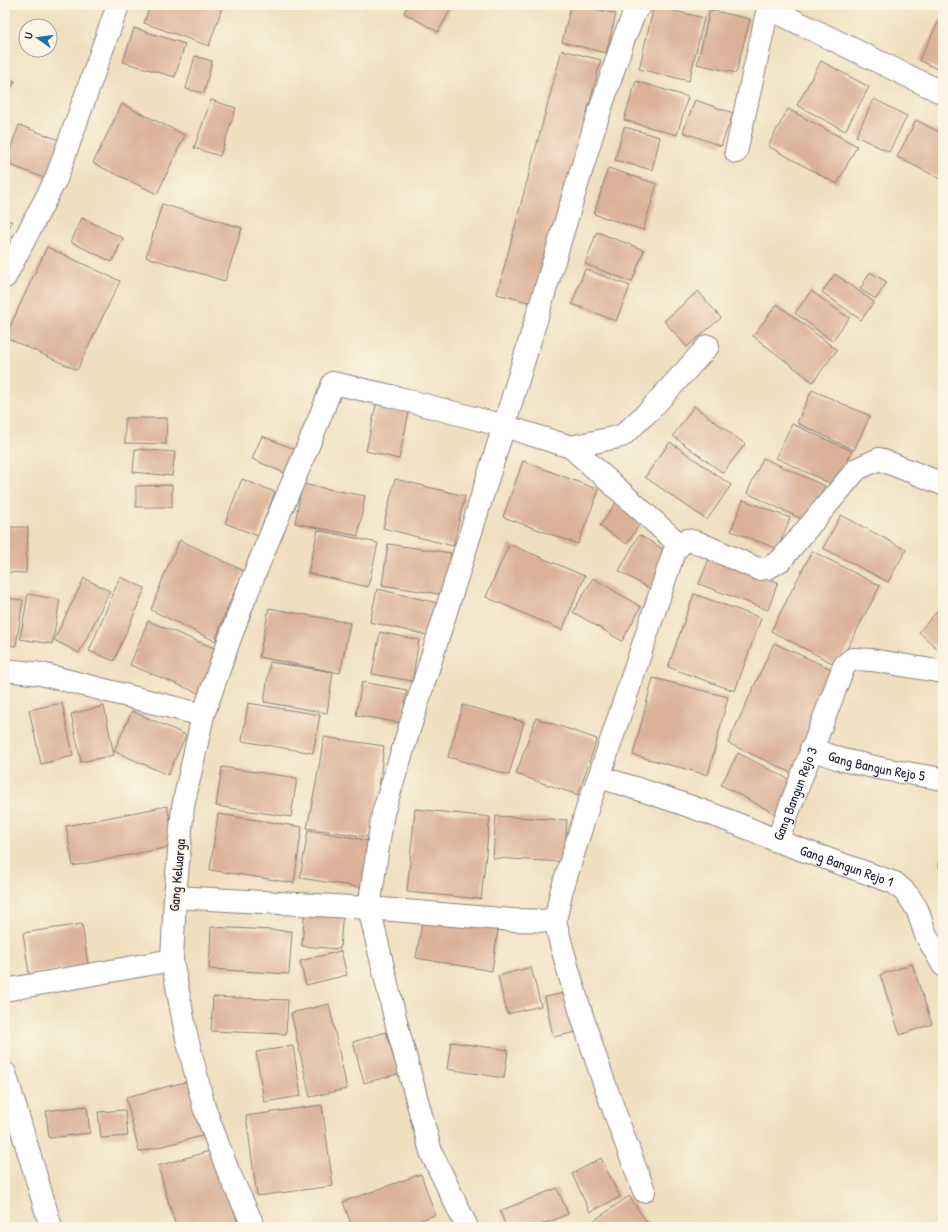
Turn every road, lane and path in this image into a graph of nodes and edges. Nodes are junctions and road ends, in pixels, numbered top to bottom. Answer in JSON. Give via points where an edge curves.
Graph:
{"nodes":[{"id":1,"x":118,"y":5,"type":"edge"},
{"id":2,"x":641,"y":5,"type":"edge"},
{"id":3,"x":764,"y":6,"type":"edge"},
{"id":4,"x":943,"y":93,"type":"edge"},
{"id":5,"x":736,"y":152,"type":"dead end"},
{"id":6,"x":5,"y":277,"type":"edge"},
{"id":7,"x":708,"y":346,"type":"dead end"},
{"id":8,"x":504,"y":426,"type":"junction"},
{"id":9,"x":571,"y":447,"type":"junction"},
{"id":10,"x":943,"y":484,"type":"edge"},
{"id":11,"x":680,"y":545,"type":"junction"},
{"id":12,"x":5,"y":670,"type":"edge"},
{"id":13,"x":943,"y":672,"type":"edge"},
{"id":14,"x":203,"y":715,"type":"junction"},
{"id":15,"x":811,"y":749,"type":"junction"},
{"id":16,"x":599,"y":777,"type":"junction"},
{"id":17,"x":943,"y":779,"type":"edge"},
{"id":18,"x":777,"y":841,"type":"junction"},
{"id":19,"x":175,"y":897,"type":"junction"},
{"id":20,"x":369,"y":908,"type":"junction"},
{"id":21,"x":555,"y":921,"type":"junction"},
{"id":22,"x":172,"y":960,"type":"junction"},
{"id":23,"x":943,"y":964,"type":"edge"},
{"id":24,"x":5,"y":990,"type":"edge"},
{"id":25,"x":5,"y":1073,"type":"edge"},
{"id":26,"x":644,"y":1191,"type":"dead end"},
{"id":27,"x":51,"y":1227,"type":"edge"},
{"id":28,"x":254,"y":1227,"type":"edge"},
{"id":29,"x":467,"y":1227,"type":"edge"}],
"edges":[{"from":1,"to":6,"type":"street","via":[[56,179]]},
{"from":2,"to":8,"type":"street","via":[[636,9],[624,38]]},
{"from":3,"to":4,"type":"street"},
{"from":3,"to":5,"type":"street"},
{"from":7,"to":9,"type":"street","via":[[650,410],[622,436]]},
{"from":8,"to":9,"type":"street"},
{"from":8,"to":14,"type":"street","name":"Gang Keluarga","via":[[333,383],[250,585]]},
{"from":8,"to":20,"type":"street","via":[[383,813]]},
{"from":9,"to":11,"type":"street"},
{"from":10,"to":11,"type":"street","via":[[879,459],[857,468],[781,560],[768,568],[758,569],[699,543],[687,540]]},
{"from":11,"to":16,"type":"street","via":[[674,552]]},
{"from":12,"to":14,"type":"street","via":[[41,674]]},
{"from":13,"to":15,"type":"street","name":"Gang Bangun Rejo 3","via":[[852,659],[844,666]]},
{"from":14,"to":19,"type":"street","name":"Gang Keluarga","via":[[183,806]]},
{"from":15,"to":17,"type":"street","name":"Gang Bangun Rejo 5","via":[[843,760]]},
{"from":15,"to":18,"type":"street","name":"Gang Bangun Rejo 3"},
{"from":16,"to":18,"type":"street","name":"Gang Bangun Rejo 3","via":[[744,826]]},
{"from":16,"to":21,"type":"street","via":[[561,893]]},
{"from":18,"to":23,"type":"street","name":"Gang Bangun Rejo 1","via":[[895,883],[908,895],[917,909],[926,935]]},
{"from":19,"to":20,"type":"street"},
{"from":19,"to":22,"type":"street","name":"Gang Keluarga"},
{"from":20,"to":21,"type":"street"},
{"from":20,"to":29,"type":"street","via":[[431,1152]]},
{"from":21,"to":26,"type":"street","via":[[576,998]]},
{"from":22,"to":24,"type":"street"},
{"from":22,"to":28,"type":"street","name":"Gang Keluarga","via":[[186,1034],[204,1107],[228,1171]]},
{"from":25,"to":27,"type":"street"}]}
